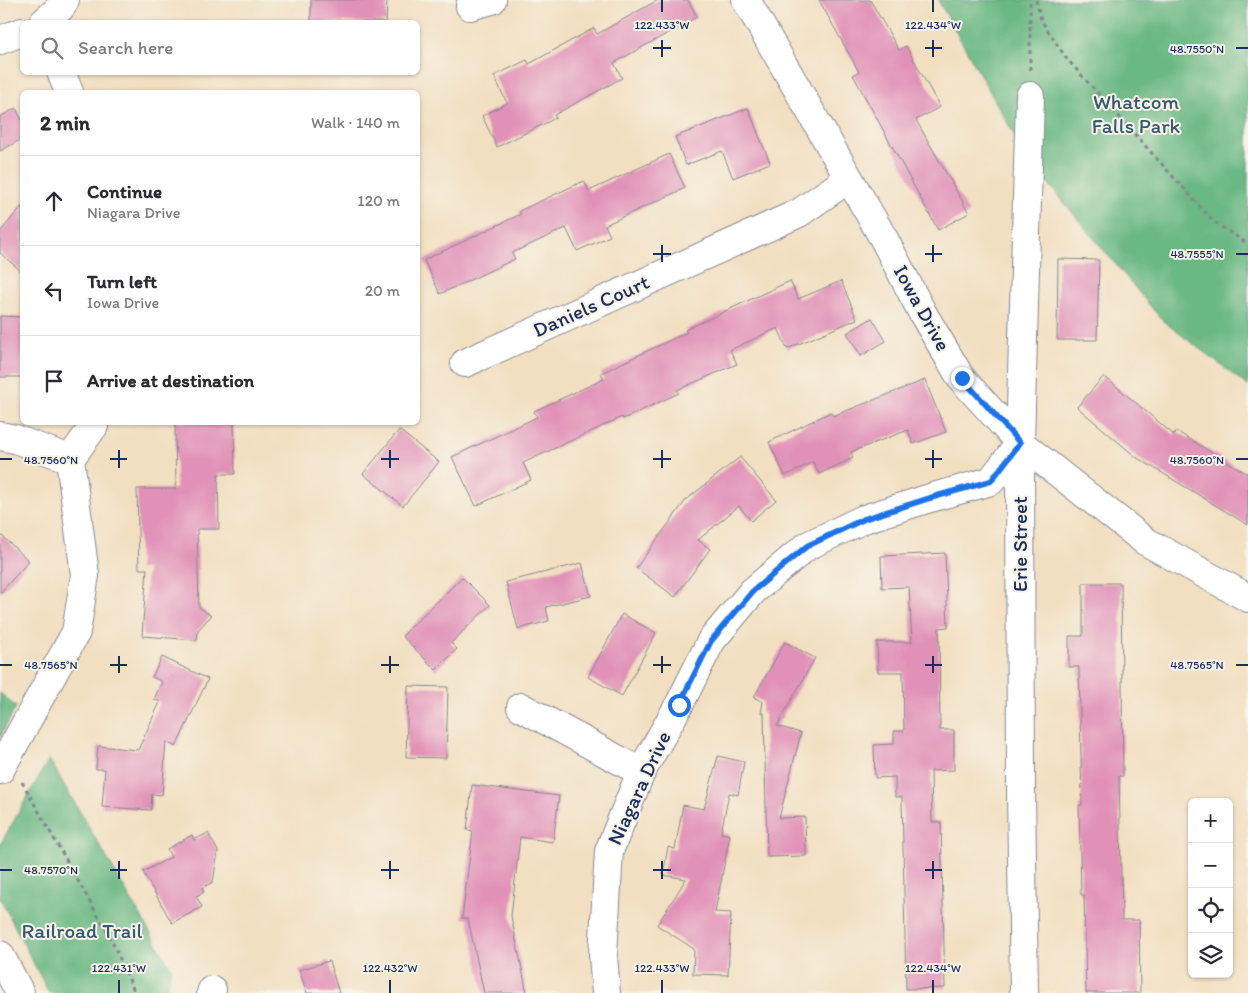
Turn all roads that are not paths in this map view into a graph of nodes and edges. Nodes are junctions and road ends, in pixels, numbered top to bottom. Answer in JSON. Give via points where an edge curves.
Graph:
{"nodes":[{"id":1,"x":65,"y":0,"type":"edge"},
{"id":2,"x":746,"y":0,"type":"edge"},
{"id":3,"x":46,"y":20,"type":"edge"},
{"id":4,"x":20,"y":33,"type":"edge"},
{"id":5,"x":0,"y":40,"type":"edge"},
{"id":6,"x":62,"y":75,"type":"edge"},
{"id":7,"x":68,"y":90,"type":"edge"},
{"id":8,"x":1030,"y":96,"type":"road end"},
{"id":9,"x":848,"y":179,"type":"junction"},
{"id":10,"x":465,"y":363,"type":"dead end"},
{"id":11,"x":94,"y":426,"type":"dead end"},
{"id":12,"x":0,"y":436,"type":"edge"},
{"id":13,"x":1020,"y":443,"type":"junction"},
{"id":14,"x":70,"y":459,"type":"junction"},
{"id":15,"x":1248,"y":598,"type":"edge"},
{"id":16,"x":521,"y":707,"type":"dead end"},
{"id":17,"x":1,"y":768,"type":"edge"},
{"id":18,"x":641,"y":772,"type":"junction"},
{"id":19,"x":0,"y":955,"type":"edge"},
{"id":20,"x":20,"y":993,"type":"edge"},
{"id":21,"x":606,"y":993,"type":"edge"},
{"id":22,"x":1024,"y":993,"type":"edge"}],
"edges":[{"from":1,"to":3,"type":"street"},
{"from":2,"to":9,"type":"street","name":"Iowa Drive"},
{"from":4,"to":5,"type":"street"},
{"from":6,"to":7,"type":"street"},
{"from":8,"to":13,"type":"street","name":"Erie Street"},
{"from":9,"to":10,"type":"street","name":"Daniels Court","via":[[799,213]]},
{"from":9,"to":13,"type":"street","name":"Iowa Drive","via":[[962,378]]},
{"from":11,"to":14,"type":"street"},
{"from":12,"to":14,"type":"street"},
{"from":13,"to":15,"type":"street","name":"Iowa Drive","via":[[1145,541]]},
{"from":13,"to":18,"type":"street","name":"Niagara Drive","via":[[991,481],[864,519],[807,546],[753,591],[711,641]]},
{"from":13,"to":22,"type":"street","name":"Erie Street"},
{"from":14,"to":17,"type":"street","via":[[85,575],[76,632]]},
{"from":16,"to":18,"type":"street"},
{"from":18,"to":21,"type":"street","name":"Niagara Drive","via":[[609,851],[603,955]]},
{"from":19,"to":20,"type":"street"}]}
